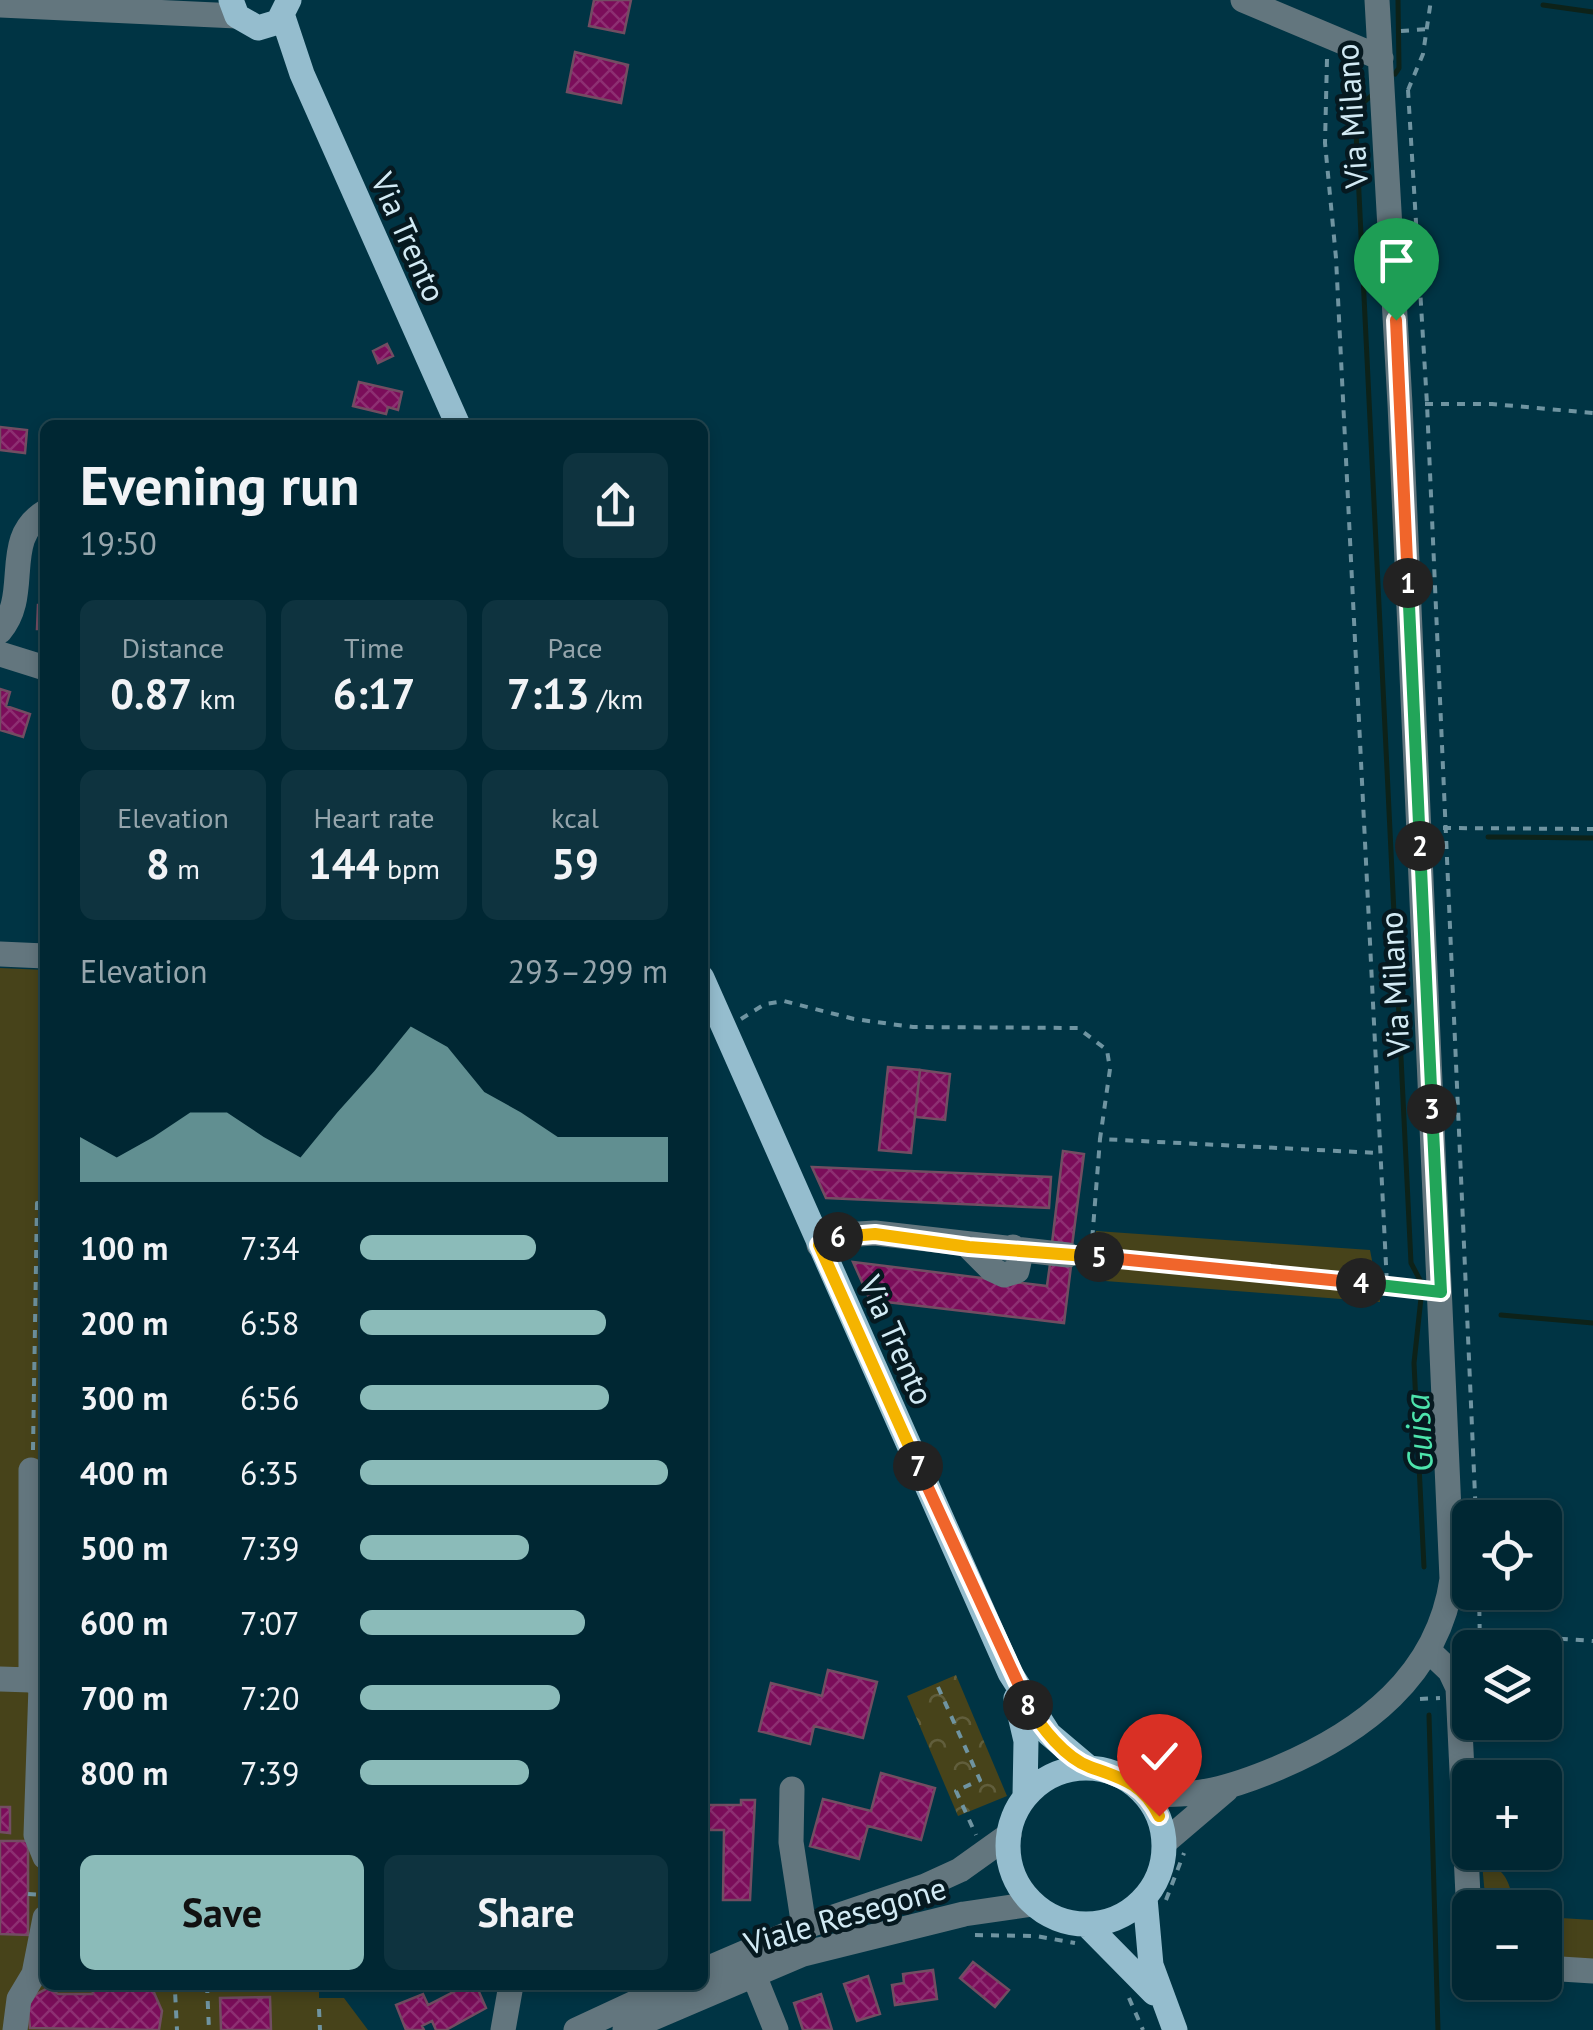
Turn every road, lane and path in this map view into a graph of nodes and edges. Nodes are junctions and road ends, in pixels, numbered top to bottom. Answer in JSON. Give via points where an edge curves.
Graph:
{"nodes":[{"id":1,"x":1243,"y":0,"type":"edge"},
{"id":2,"x":1378,"y":0,"type":"edge"},
{"id":3,"x":1431,"y":0,"type":"edge"},
{"id":4,"x":0,"y":5,"type":"edge"},
{"id":5,"x":229,"y":5,"type":"edge"},
{"id":6,"x":280,"y":15,"type":"edge"},
{"id":7,"x":1426,"y":29,"type":"junction"},
{"id":8,"x":1391,"y":31,"type":"dead end"},
{"id":9,"x":1335,"y":35,"type":"junction"},
{"id":10,"x":1380,"y":58,"type":"junction"},
{"id":11,"x":1396,"y":91,"type":"junction"},
{"id":12,"x":1400,"y":404,"type":"junction"},
{"id":13,"x":1426,"y":404,"type":"junction"},
{"id":14,"x":1593,"y":413,"type":"edge"},
{"id":15,"x":456,"y":420,"type":"edge"},
{"id":16,"x":40,"y":515,"type":"edge"},
{"id":17,"x":0,"y":631,"type":"edge"},
{"id":18,"x":0,"y":654,"type":"edge"},
{"id":19,"x":40,"y":666,"type":"edge"},
{"id":20,"x":1432,"y":829,"type":"junction"},
{"id":21,"x":1593,"y":829,"type":"edge"},
{"id":22,"x":0,"y":954,"type":"edge"},
{"id":23,"x":40,"y":956,"type":"edge"},
{"id":24,"x":708,"y":992,"type":"edge"},
{"id":25,"x":724,"y":1028,"type":"junction"},
{"id":26,"x":1100,"y":1139,"type":"junction"},
{"id":27,"x":1378,"y":1153,"type":"junction"},
{"id":28,"x":40,"y":1203,"type":"edge"},
{"id":29,"x":819,"y":1245,"type":"junction"},
{"id":30,"x":1080,"y":1256,"type":"junction"},
{"id":31,"x":1387,"y":1285,"type":"junction"},
{"id":32,"x":1454,"y":1293,"type":"junction"},
{"id":33,"x":31,"y":1470,"type":"joint"},
{"id":34,"x":1474,"y":1500,"type":"edge"},
{"id":35,"x":1562,"y":1639,"type":"edge"},
{"id":36,"x":1593,"y":1641,"type":"edge"},
{"id":37,"x":1429,"y":1650,"type":"junction"},
{"id":38,"x":0,"y":1679,"type":"edge"},
{"id":39,"x":31,"y":1680,"type":"junction"},
{"id":40,"x":40,"y":1685,"type":"edge"},
{"id":41,"x":938,"y":1687,"type":"dead end"},
{"id":42,"x":1450,"y":1698,"type":"dead end"},
{"id":43,"x":1410,"y":1703,"type":"dead end"},
{"id":44,"x":1027,"y":1714,"type":"junction"},
{"id":45,"x":40,"y":1716,"type":"edge"},
{"id":46,"x":1088,"y":1766,"type":"junction"},
{"id":47,"x":792,"y":1789,"type":"dead end"},
{"id":48,"x":1226,"y":1790,"type":"junction"},
{"id":49,"x":1144,"y":1793,"type":"junction"},
{"id":50,"x":1026,"y":1796,"type":"junction"},
{"id":51,"x":1008,"y":1835,"type":"junction"},
{"id":52,"x":978,"y":1839,"type":"dead end"},
{"id":53,"x":1177,"y":1842,"type":"junction"},
{"id":54,"x":40,"y":1844,"type":"edge"},
{"id":55,"x":1468,"y":1890,"type":"edge"},
{"id":56,"x":28,"y":1894,"type":"dead end"},
{"id":57,"x":40,"y":1895,"type":"edge"},
{"id":58,"x":1154,"y":1903,"type":"junction"},
{"id":59,"x":1033,"y":1904,"type":"junction"},
{"id":60,"x":804,"y":1927,"type":"junction"},
{"id":61,"x":962,"y":1936,"type":"dead end"},
{"id":62,"x":1088,"y":1937,"type":"junction"},
{"id":63,"x":40,"y":1943,"type":"edge"},
{"id":64,"x":708,"y":1968,"type":"edge"},
{"id":65,"x":1562,"y":1969,"type":"edge"},
{"id":66,"x":1593,"y":1971,"type":"edge"},
{"id":67,"x":753,"y":1973,"type":"junction"},
{"id":68,"x":174,"y":1990,"type":"edge"},
{"id":69,"x":207,"y":1990,"type":"edge"},
{"id":70,"x":661,"y":1990,"type":"edge"},
{"id":71,"x":510,"y":1994,"type":"edge"},
{"id":72,"x":1160,"y":2001,"type":"junction"},
{"id":73,"x":320,"y":2009,"type":"dead end"},
{"id":74,"x":15,"y":2030,"type":"edge"},
{"id":75,"x":176,"y":2030,"type":"edge"},
{"id":76,"x":208,"y":2030,"type":"edge"},
{"id":77,"x":320,"y":2030,"type":"edge"},
{"id":78,"x":503,"y":2030,"type":"edge"},
{"id":79,"x":518,"y":2030,"type":"edge"},
{"id":80,"x":576,"y":2030,"type":"edge"},
{"id":81,"x":625,"y":2030,"type":"edge"},
{"id":82,"x":776,"y":2030,"type":"edge"},
{"id":83,"x":1175,"y":2030,"type":"edge"}],
"edges":[{"from":1,"to":9,"type":"street"},
{"from":2,"to":10,"type":"street","name":"Via Milano"},
{"from":3,"to":7,"type":"path"},
{"from":4,"to":5,"type":"street","via":[[177,13]]},
{"from":5,"to":6,"type":"main road","via":[[250,26]]},
{"from":6,"to":15,"type":"main road","name":"Via Trento"},
{"from":7,"to":8,"type":"path"},
{"from":7,"to":11,"type":"path","via":[[1418,75]]},
{"from":9,"to":10,"type":"street"},
{"from":9,"to":27,"type":"path","via":[[1326,63],[1324,114]]},
{"from":10,"to":11,"type":"street","name":"Via Milano"},
{"from":11,"to":12,"type":"street","name":"Via Milano"},
{"from":11,"to":13,"type":"path"},
{"from":12,"to":13,"type":"path"},
{"from":12,"to":20,"type":"street","name":"Via Milano"},
{"from":13,"to":14,"type":"path"},
{"from":13,"to":20,"type":"path"},
{"from":16,"to":17,"type":"street","via":[[19,536],[15,600]]},
{"from":18,"to":19,"type":"street"},
{"from":20,"to":21,"type":"path"},
{"from":20,"to":32,"type":"street","name":"Via Milano"},
{"from":20,"to":32,"type":"path"},
{"from":22,"to":23,"type":"street"},
{"from":24,"to":25,"type":"main road","name":"Via Trento"},
{"from":25,"to":26,"type":"path","via":[[777,1001],[913,1027],[1078,1028],[1107,1050]]},
{"from":25,"to":29,"type":"main road","name":"Via Trento"},
{"from":26,"to":27,"type":"path"},
{"from":26,"to":30,"type":"path"},
{"from":27,"to":31,"type":"path"},
{"from":28,"to":33,"type":"path"},
{"from":29,"to":30,"type":"street","via":[[852,1233],[969,1247],[1004,1274],[1013,1274],[1020,1261],[1013,1248]]},
{"from":29,"to":44,"type":"main road","name":"Via Trento"},
{"from":30,"to":31,"type":"path"},
{"from":31,"to":32,"type":"path"},
{"from":32,"to":34,"type":"path"},
{"from":32,"to":37,"type":"street","name":"Via Milano","via":[[1453,1563],[1447,1604]]},
{"from":33,"to":39,"type":"street"},
{"from":35,"to":36,"type":"path"},
{"from":37,"to":48,"type":"street","name":"Via Milano","via":[[1356,1730]]},
{"from":37,"to":55,"type":"street","via":[[1458,1688]]},
{"from":38,"to":39,"type":"street"},
{"from":39,"to":40,"type":"street"},
{"from":41,"to":52,"type":"path","via":[[980,1780],[956,1791]]},
{"from":42,"to":43,"type":"path"},
{"from":44,"to":46,"type":"main road"},
{"from":44,"to":50,"type":"main road"},
{"from":45,"to":54,"type":"street"},
{"from":46,"to":49,"type":"main road","via":[[1118,1774]]},
{"from":46,"to":50,"type":"main road","via":[[1054,1774]]},
{"from":47,"to":60,"type":"street","via":[[793,1860]]},
{"from":48,"to":49,"type":"street"},
{"from":48,"to":53,"type":"street"},
{"from":49,"to":53,"type":"main road"},
{"from":50,"to":51,"type":"main road"},
{"from":51,"to":59,"type":"main road","via":[[1012,1873]]},
{"from":51,"to":60,"type":"street","name":"Viale Resegone","via":[[925,1886]]},
{"from":53,"to":58,"type":"path"},
{"from":53,"to":58,"type":"main road","via":[[1160,1872]]},
{"from":56,"to":57,"type":"path"},
{"from":58,"to":62,"type":"main road"},
{"from":58,"to":72,"type":"main road","via":[[1149,1958]]},
{"from":59,"to":62,"type":"main road"},
{"from":59,"to":67,"type":"street","name":"Viale Resegone","via":[[878,1933]]},
{"from":60,"to":64,"type":"street","name":"Viale Resegone"},
{"from":61,"to":62,"type":"path"},
{"from":62,"to":72,"type":"main road"},
{"from":63,"to":74,"type":"street"},
{"from":65,"to":66,"type":"street"},
{"from":67,"to":81,"type":"street","name":"Viale Resegone"},
{"from":67,"to":82,"type":"street"},
{"from":68,"to":75,"type":"path"},
{"from":69,"to":76,"type":"path"},
{"from":70,"to":80,"type":"street"},
{"from":71,"to":78,"type":"street"},
{"from":71,"to":79,"type":"street"},
{"from":72,"to":83,"type":"main road"},
{"from":73,"to":77,"type":"path"}]}
